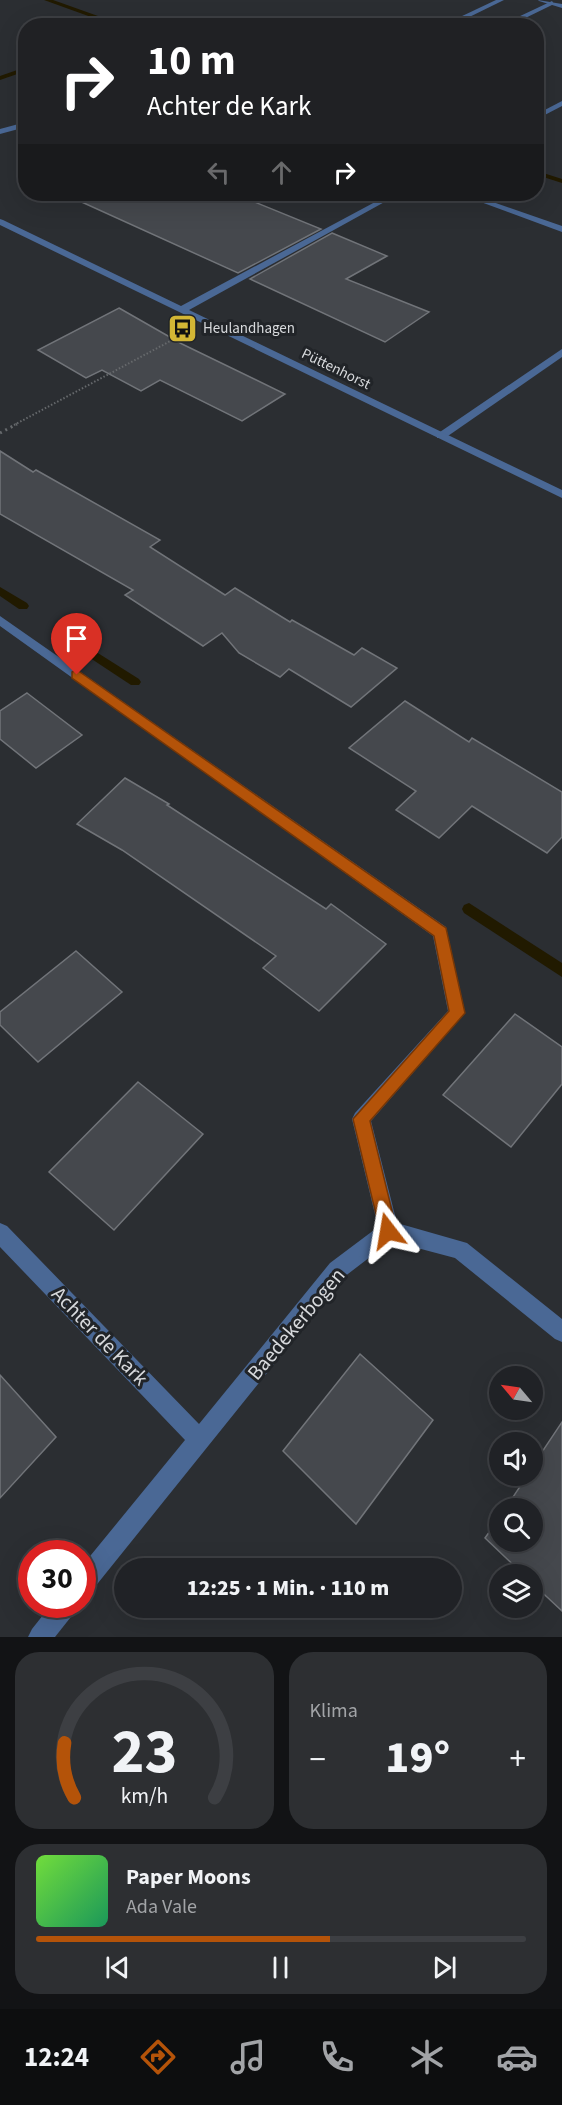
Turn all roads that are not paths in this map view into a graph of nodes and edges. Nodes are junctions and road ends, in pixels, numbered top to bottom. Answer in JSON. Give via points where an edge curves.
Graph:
{"nodes":[{"id":1,"x":501,"y":0,"type":"edge"},
{"id":2,"x":541,"y":0,"type":"edge"},
{"id":3,"x":552,"y":3,"type":"junction"},
{"id":4,"x":562,"y":6,"type":"edge"},
{"id":5,"x":462,"y":18,"type":"edge"},
{"id":6,"x":519,"y":18,"type":"edge"},
{"id":7,"x":562,"y":103,"type":"edge"},
{"id":8,"x":544,"y":113,"type":"edge"},
{"id":9,"x":18,"y":126,"type":"edge"},
{"id":10,"x":0,"y":132,"type":"edge"},
{"id":11,"x":382,"y":201,"type":"edge"},
{"id":12,"x":483,"y":201,"type":"edge"},
{"id":13,"x":0,"y":222,"type":"edge"},
{"id":14,"x":562,"y":229,"type":"edge"},
{"id":15,"x":181,"y":310,"type":"junction"},
{"id":16,"x":562,"y":352,"type":"edge"},
{"id":17,"x":441,"y":436,"type":"junction"},
{"id":18,"x":562,"y":494,"type":"edge"},
{"id":19,"x":0,"y":620,"type":"edge"},
{"id":20,"x":388,"y":1231,"type":"junction"},
{"id":21,"x":0,"y":1233,"type":"edge"},
{"id":22,"x":562,"y":1332,"type":"edge"},
{"id":23,"x":200,"y":1440,"type":"junction"},
{"id":24,"x":96,"y":1568,"type":"edge"},
{"id":25,"x":55,"y":1618,"type":"edge"},
{"id":26,"x":40,"y":1637,"type":"edge"}],
"edges":[{"from":1,"to":5,"type":"street"},
{"from":2,"to":3,"type":"street"},
{"from":3,"to":4,"type":"street"},
{"from":3,"to":6,"type":"street"},
{"from":7,"to":8,"type":"street"},
{"from":9,"to":10,"type":"street"},
{"from":11,"to":15,"type":"street"},
{"from":12,"to":14,"type":"street"},
{"from":13,"to":15,"type":"street","name":"Püttenhorst"},
{"from":15,"to":17,"type":"street","name":"Püttenhorst"},
{"from":16,"to":17,"type":"street"},
{"from":17,"to":18,"type":"street","name":"Püttenhorst"},
{"from":19,"to":20,"type":"street","via":[[440,932],[458,1013],[361,1119]]},
{"from":20,"to":22,"type":"street","via":[[460,1250]]},
{"from":20,"to":23,"type":"street","name":"Baedekerbogen","via":[[337,1270]]},
{"from":21,"to":23,"type":"street","name":"Achter de Kark"},
{"from":23,"to":24,"type":"street","name":"Baedekerbogen"},
{"from":25,"to":26,"type":"street"}]}
